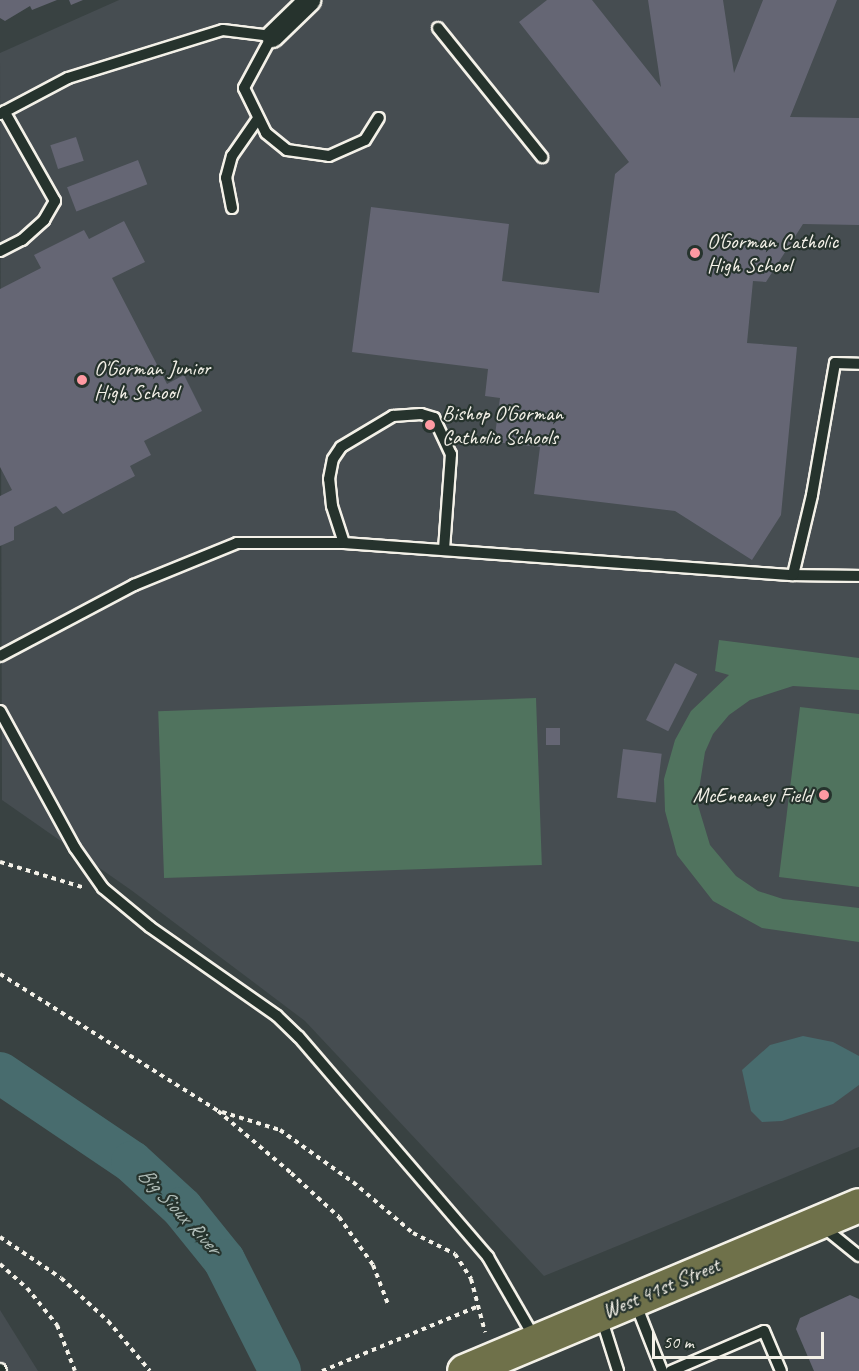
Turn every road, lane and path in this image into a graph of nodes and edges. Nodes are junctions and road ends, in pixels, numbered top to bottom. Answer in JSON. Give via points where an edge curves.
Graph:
{"nodes":[{"id":1,"x":309,"y":0,"type":"edge"},
{"id":2,"x":438,"y":28,"type":"dead end"},
{"id":3,"x":272,"y":36,"type":"junction"},
{"id":4,"x":2,"y":112,"type":"edge"},
{"id":5,"x":379,"y":118,"type":"dead end"},
{"id":6,"x":257,"y":120,"type":"junction"},
{"id":7,"x":542,"y":157,"type":"dead end"},
{"id":8,"x":232,"y":208,"type":"dead end"},
{"id":9,"x":0,"y":251,"type":"edge"},
{"id":10,"x":859,"y":364,"type":"edge"},
{"id":11,"x":344,"y":543,"type":"junction"},
{"id":12,"x":444,"y":550,"type":"junction"},
{"id":13,"x":793,"y":576,"type":"junction"},
{"id":14,"x":859,"y":576,"type":"edge"},
{"id":15,"x":0,"y":656,"type":"edge"},
{"id":16,"x":0,"y":711,"type":"edge"},
{"id":17,"x":0,"y":862,"type":"edge"},
{"id":18,"x":112,"y":895,"type":"junction"},
{"id":19,"x":0,"y":974,"type":"edge"},
{"id":20,"x":218,"y":1111,"type":"junction"},
{"id":21,"x":859,"y":1205,"type":"edge"},
{"id":22,"x":818,"y":1222,"type":"junction"},
{"id":23,"x":0,"y":1237,"type":"edge"},
{"id":24,"x":859,"y":1256,"type":"edge"},
{"id":25,"x":0,"y":1264,"type":"edge"},
{"id":26,"x":634,"y":1299,"type":"junction"},
{"id":27,"x":388,"y":1305,"type":"dead end"},
{"id":28,"x":479,"y":1306,"type":"junction"},
{"id":29,"x":600,"y":1314,"type":"junction"},
{"id":30,"x":536,"y":1340,"type":"junction"},
{"id":31,"x":478,"y":1365,"type":"edge"},
{"id":32,"x":75,"y":1371,"type":"edge"},
{"id":33,"x":150,"y":1371,"type":"edge"},
{"id":34,"x":322,"y":1371,"type":"edge"},
{"id":35,"x":618,"y":1371,"type":"edge"},
{"id":36,"x":662,"y":1371,"type":"edge"},
{"id":37,"x":671,"y":1371,"type":"edge"},
{"id":38,"x":781,"y":1371,"type":"edge"}],
"edges":[{"from":1,"to":3,"type":"street"},
{"from":2,"to":7,"type":"lane"},
{"from":3,"to":4,"type":"lane","via":[[223,30],[68,78]]},
{"from":3,"to":6,"type":"lane","via":[[244,82]]},
{"from":4,"to":9,"type":"lane","via":[[55,201],[44,220],[22,240]]},
{"from":5,"to":6,"type":"lane","via":[[365,140],[329,156],[287,150]]},
{"from":6,"to":8,"type":"lane","via":[[232,156],[226,178]]},
{"from":10,"to":13,"type":"lane","via":[[835,363]]},
{"from":11,"to":12,"type":"lane"},
{"from":11,"to":12,"type":"lane","via":[[332,506],[329,479],[333,459],[341,447],[384,421],[421,414],[434,418],[452,454]]},
{"from":11,"to":15,"type":"lane","via":[[237,543],[134,585]]},
{"from":12,"to":13,"type":"lane"},
{"from":13,"to":14,"type":"lane"},
{"from":16,"to":18,"type":"lane","via":[[75,848]]},
{"from":17,"to":18,"type":"path"},
{"from":18,"to":30,"type":"lane","via":[[277,1016],[299,1037],[488,1257]]},
{"from":19,"to":20,"type":"path"},
{"from":20,"to":27,"type":"path","via":[[339,1217],[373,1265]]},
{"from":20,"to":28,"type":"path","via":[[280,1130],[353,1182],[413,1233],[455,1254],[471,1279]]},
{"from":21,"to":22,"type":"main road","name":"West 41st Street"},
{"from":22,"to":24,"type":"lane"},
{"from":22,"to":26,"type":"main road","name":"West 41st Street"},
{"from":23,"to":33,"type":"path","via":[[61,1278],[108,1321]]},
{"from":25,"to":32,"type":"path","via":[[27,1288],[57,1325]]},
{"from":26,"to":29,"type":"main road","name":"West 41st Street"},
{"from":26,"to":36,"type":"lane"},
{"from":28,"to":31,"type":"path"},
{"from":28,"to":34,"type":"path"},
{"from":29,"to":30,"type":"main road","name":"West 41st Street"},
{"from":29,"to":35,"type":"lane"},
{"from":30,"to":31,"type":"main road","name":"West 41st Street"},
{"from":37,"to":38,"type":"lane","via":[[764,1331]]}]}
